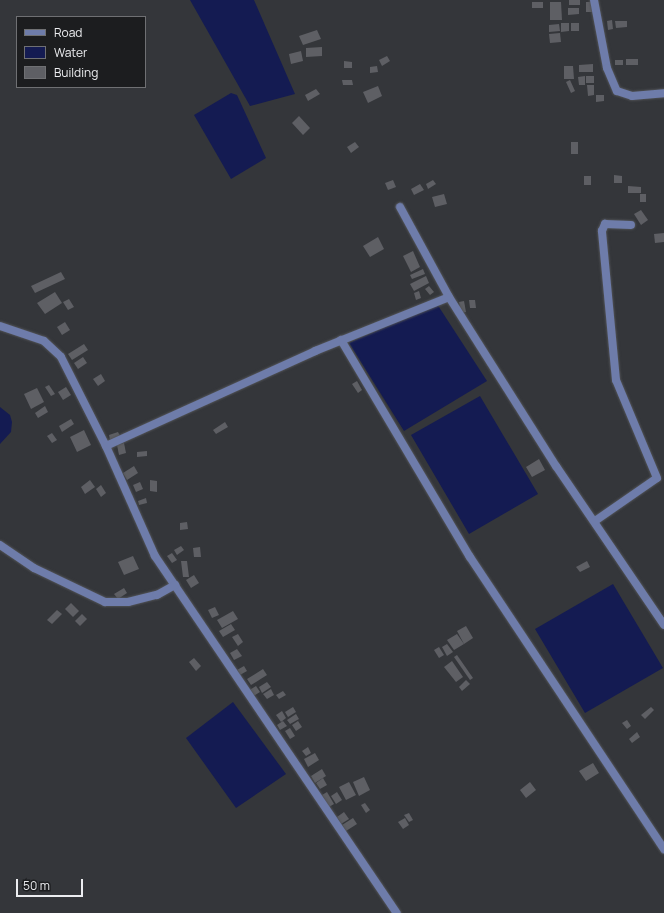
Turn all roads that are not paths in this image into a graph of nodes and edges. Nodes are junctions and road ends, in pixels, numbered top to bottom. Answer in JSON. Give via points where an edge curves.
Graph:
{"nodes":[{"id":1,"x":594,"y":0,"type":"edge"},
{"id":2,"x":664,"y":93,"type":"edge"},
{"id":3,"x":400,"y":206,"type":"dead end"},
{"id":4,"x":631,"y":225,"type":"dead end"},
{"id":5,"x":449,"y":297,"type":"junction"},
{"id":6,"x":0,"y":326,"type":"edge"},
{"id":7,"x":341,"y":340,"type":"junction"},
{"id":8,"x":106,"y":446,"type":"junction"},
{"id":9,"x":595,"y":521,"type":"junction"},
{"id":10,"x":0,"y":545,"type":"edge"},
{"id":11,"x":175,"y":585,"type":"junction"},
{"id":12,"x":664,"y":626,"type":"edge"},
{"id":13,"x":664,"y":848,"type":"edge"},
{"id":14,"x":397,"y":913,"type":"edge"}],
"edges":[{"from":1,"to":2,"type":"street","via":[[607,68],[617,91],[632,96]]},
{"from":3,"to":5,"type":"street"},
{"from":4,"to":9,"type":"street","via":[[605,224],[602,231],[616,380],[658,478]]},
{"from":5,"to":7,"type":"street"},
{"from":5,"to":9,"type":"street","via":[[556,466]]},
{"from":6,"to":8,"type":"street","via":[[37,338],[53,347]]},
{"from":7,"to":8,"type":"street"},
{"from":7,"to":13,"type":"street","via":[[470,557]]},
{"from":8,"to":11,"type":"street","via":[[144,535]]},
{"from":9,"to":12,"type":"street"},
{"from":10,"to":11,"type":"street","via":[[34,568],[105,602],[128,602],[157,595]]},
{"from":11,"to":14,"type":"street"}]}
